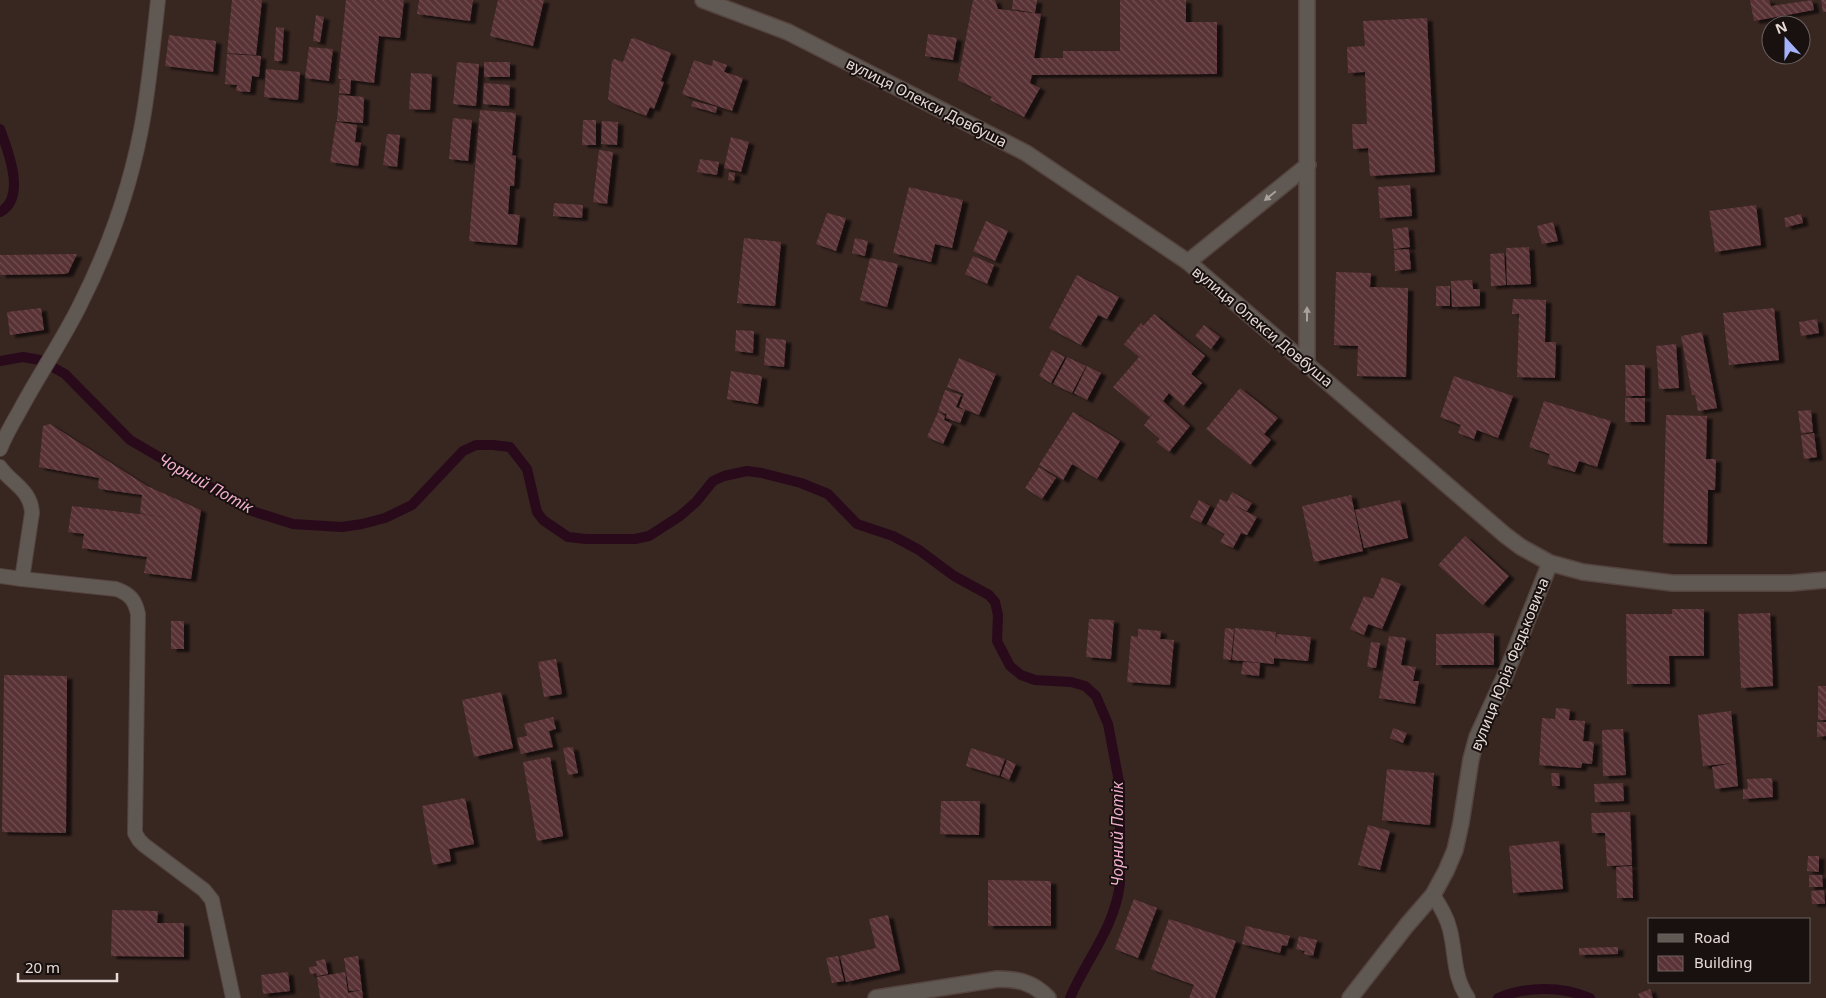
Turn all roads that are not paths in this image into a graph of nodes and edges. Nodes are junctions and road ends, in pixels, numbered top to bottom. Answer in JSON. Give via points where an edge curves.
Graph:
{"nodes":[{"id":1,"x":158,"y":0,"type":"edge"},
{"id":2,"x":703,"y":0,"type":"edge"},
{"id":3,"x":1307,"y":0,"type":"edge"},
{"id":4,"x":1308,"y":165,"type":"junction"},
{"id":5,"x":1188,"y":262,"type":"junction"},
{"id":6,"x":1308,"y":363,"type":"junction"},
{"id":7,"x":0,"y":449,"type":"edge"},
{"id":8,"x":0,"y":467,"type":"edge"},
{"id":9,"x":1550,"y":563,"type":"junction"},
{"id":10,"x":0,"y":576,"type":"edge"},
{"id":11,"x":22,"y":579,"type":"junction"},
{"id":12,"x":1826,"y":580,"type":"edge"},
{"id":13,"x":1434,"y":895,"type":"junction"},
{"id":14,"x":234,"y":998,"type":"edge"},
{"id":15,"x":876,"y":998,"type":"edge"},
{"id":16,"x":1048,"y":998,"type":"edge"},
{"id":17,"x":1350,"y":998,"type":"edge"},
{"id":18,"x":1468,"y":998,"type":"edge"}],
"edges":[{"from":1,"to":7,"type":"lane","via":[[144,115],[116,220],[99,264],[58,346]]},
{"from":2,"to":5,"type":"street","name":"вулиця Олекси Довбуша","via":[[788,32],[1018,148]]},
{"from":3,"to":4,"type":"street"},
{"from":4,"to":5,"type":"street","one_way":true},
{"from":6,"to":4,"type":"street","one_way":true},
{"from":5,"to":6,"type":"street","name":"вулиця Олекси Довбуша"},
{"from":6,"to":9,"type":"street","name":"вулиця Олекси Довбуша","via":[[1520,547]]},
{"from":8,"to":11,"type":"lane","via":[[31,504]]},
{"from":9,"to":12,"type":"street","name":"вулиця Олекси Довбуша","via":[[1583,572],[1672,583]]},
{"from":9,"to":13,"type":"street","name":"вулиця Юрія Федьковича","via":[[1477,737],[1455,850]]},
{"from":10,"to":11,"type":"lane"},
{"from":11,"to":14,"type":"lane","via":[[116,589],[127,593],[136,602],[135,833],[138,840],[209,895],[214,905]]},
{"from":13,"to":17,"type":"street","name":"вулиця Юрія Федьковича"},
{"from":13,"to":18,"type":"lane","via":[[1445,914],[1459,982]]},
{"from":15,"to":16,"type":"street","via":[[998,979],[1036,986]]}]}
